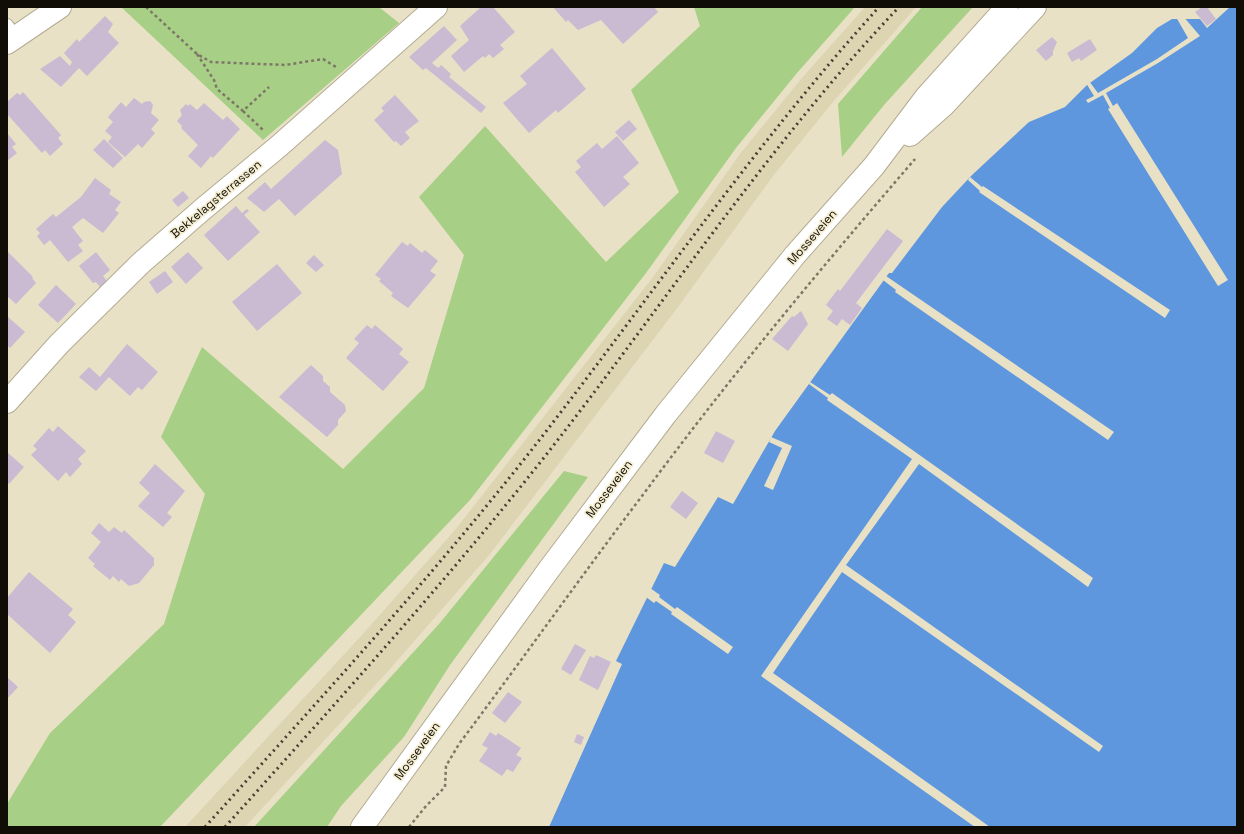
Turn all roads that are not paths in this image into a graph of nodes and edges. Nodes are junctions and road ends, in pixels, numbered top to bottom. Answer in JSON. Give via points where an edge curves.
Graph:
{"nodes":[{"id":1,"x":60,"y":7,"type":"edge"},
{"id":2,"x":436,"y":7,"type":"edge"},
{"id":3,"x":1008,"y":7,"type":"edge"},
{"id":4,"x":1035,"y":7,"type":"edge"},
{"id":5,"x":10,"y":35,"type":"edge"},
{"id":6,"x":874,"y":166,"type":"junction"},
{"id":7,"x":9,"y":396,"type":"edge"},
{"id":8,"x":362,"y":827,"type":"edge"}],
"edges":[{"from":1,"to":5,"type":"main road"},
{"from":2,"to":7,"type":"main road","name":"Bekkelagsterrassen","via":[[141,263]]},
{"from":3,"to":6,"type":"main road","name":"Mosseveien","via":[[926,97]]},
{"from":4,"to":6,"type":"main road","name":"Mosseveien","via":[[944,105]]},
{"from":6,"to":8,"type":"main road","name":"Mosseveien","via":[[795,255],[666,414],[550,568]]}]}
